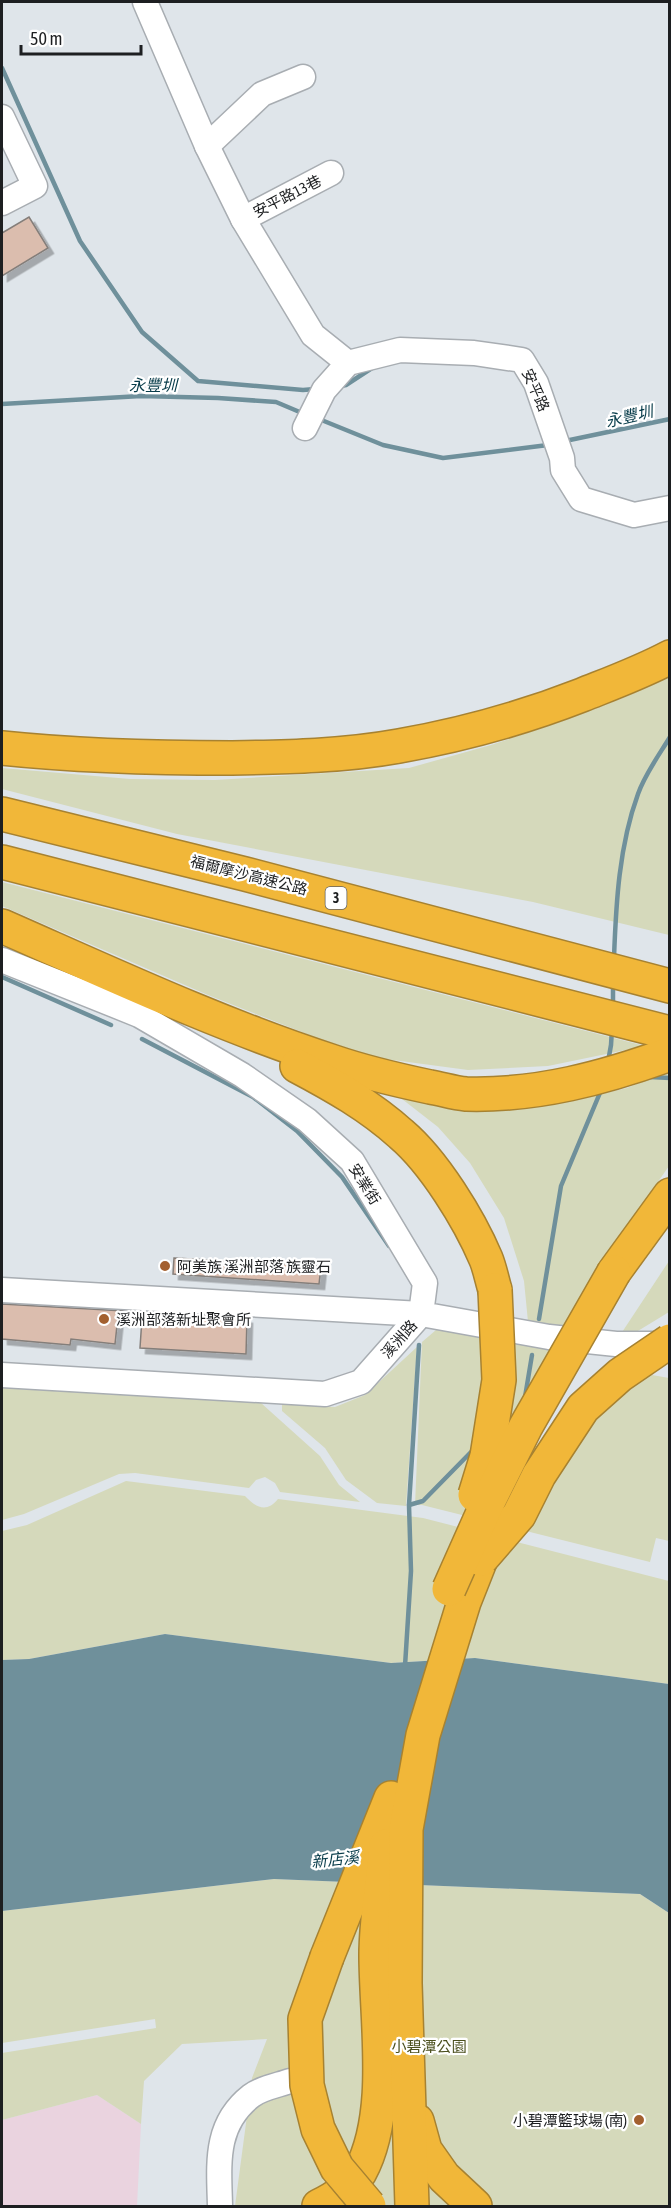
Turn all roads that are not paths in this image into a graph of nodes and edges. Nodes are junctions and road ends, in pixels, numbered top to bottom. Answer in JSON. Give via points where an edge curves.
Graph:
{"nodes":[{"id":1,"x":145,"y":2,"type":"edge"},
{"id":2,"x":303,"y":77,"type":"dead end"},
{"id":3,"x":2,"y":117,"type":"edge"},
{"id":4,"x":207,"y":146,"type":"junction"},
{"id":5,"x":331,"y":173,"type":"dead end"},
{"id":6,"x":2,"y":203,"type":"edge"},
{"id":7,"x":243,"y":219,"type":"junction"},
{"id":8,"x":348,"y":363,"type":"junction"},
{"id":9,"x":304,"y":428,"type":"dead end"},
{"id":10,"x":669,"y":508,"type":"edge"},
{"id":11,"x":669,"y":657,"type":"edge"},
{"id":12,"x":2,"y":748,"type":"edge"},
{"id":13,"x":2,"y":814,"type":"edge"},
{"id":14,"x":2,"y":862,"type":"edge"},
{"id":15,"x":2,"y":926,"type":"edge"},
{"id":16,"x":2,"y":960,"type":"edge"},
{"id":17,"x":669,"y":986,"type":"edge"},
{"id":18,"x":190,"y":1008,"type":"junction"},
{"id":19,"x":669,"y":1033,"type":"edge"},
{"id":20,"x":669,"y":1053,"type":"edge"},
{"id":21,"x":669,"y":1195,"type":"edge"},
{"id":22,"x":669,"y":1224,"type":"edge"},
{"id":23,"x":621,"y":1278,"type":"junction"},
{"id":24,"x":2,"y":1290,"type":"edge"},
{"id":25,"x":421,"y":1314,"type":"junction"},
{"id":26,"x":669,"y":1343,"type":"edge"},
{"id":27,"x":2,"y":1375,"type":"edge"},
{"id":28,"x":482,"y":1558,"type":"junction"},
{"id":29,"x":449,"y":1589,"type":"junction"},
{"id":30,"x":391,"y":1798,"type":"junction"},
{"id":31,"x":393,"y":2079,"type":"junction"},
{"id":32,"x":290,"y":2081,"type":"dead end"},
{"id":33,"x":220,"y":2206,"type":"edge"},
{"id":34,"x":319,"y":2206,"type":"edge"},
{"id":35,"x":369,"y":2206,"type":"edge"},
{"id":36,"x":392,"y":2206,"type":"edge"},
{"id":37,"x":412,"y":2206,"type":"edge"},
{"id":38,"x":475,"y":2206,"type":"edge"}],
"edges":[{"from":1,"to":4,"type":"street"},
{"from":2,"to":4,"type":"street","via":[[262,94]]},
{"from":3,"to":6,"type":"street","via":[[35,186]]},
{"from":4,"to":7,"type":"street"},
{"from":5,"to":7,"type":"street","name":"安平路13巷"},
{"from":7,"to":8,"type":"street","via":[[314,334]]},
{"from":8,"to":9,"type":"street","via":[[324,390]]},
{"from":8,"to":10,"type":"street","name":"安平路","via":[[400,350],[474,353],[522,360],[536,383],[563,470],[581,499],[634,515]]},
{"from":11,"to":12,"type":"highway","via":[[550,707],[463,733],[398,747],[307,756],[174,758]]},
{"from":13,"to":17,"type":"highway","name":"福爾摩沙高速公路","number":"3"},
{"from":14,"to":19,"type":"highway"},
{"from":15,"to":18,"type":"highway"},
{"from":16,"to":25,"type":"street","name":"安業街","via":[[139,1015],[242,1075],[307,1120],[352,1161],[424,1283]]},
{"from":18,"to":20,"type":"highway","via":[[284,1046],[378,1077],[464,1094],[574,1084]]},
{"from":18,"to":29,"type":"highway","bridge":true,"via":[[324,1080],[403,1135],[453,1198],[486,1260],[495,1290],[499,1380],[487,1456]]},
{"from":21,"to":23,"type":"highway"},
{"from":22,"to":23,"type":"highway"},
{"from":23,"to":28,"type":"highway","bridge":true},
{"from":23,"to":29,"type":"highway","bridge":true,"via":[[526,1426]]},
{"from":24,"to":25,"type":"street","name":"溪洲路"},
{"from":25,"to":26,"type":"street","via":[[549,1337],[616,1344]]},
{"from":25,"to":27,"type":"street","name":"溪洲路","via":[[361,1382],[325,1394]]},
{"from":26,"to":28,"type":"highway","bridge":true,"via":[[620,1375],[584,1408],[539,1475],[519,1515]]},
{"from":28,"to":31,"type":"highway","via":[[464,1602],[423,1735],[406,1829],[405,1983]]},
{"from":29,"to":30,"type":"highway","via":[[404,1738]]},
{"from":30,"to":31,"type":"highway","via":[[376,1953]]},
{"from":30,"to":35,"type":"highway","bridge":true,"via":[[305,2019],[307,2085],[318,2129],[337,2168]]},
{"from":31,"to":34,"type":"highway","via":[[359,2174],[334,2199]]},
{"from":31,"to":36,"type":"highway"},
{"from":31,"to":37,"type":"highway"},
{"from":31,"to":38,"type":"highway","via":[[424,2150],[444,2177]]},
{"from":32,"to":33,"type":"street","via":[[252,2094],[228,2121],[219,2148]]}]}
